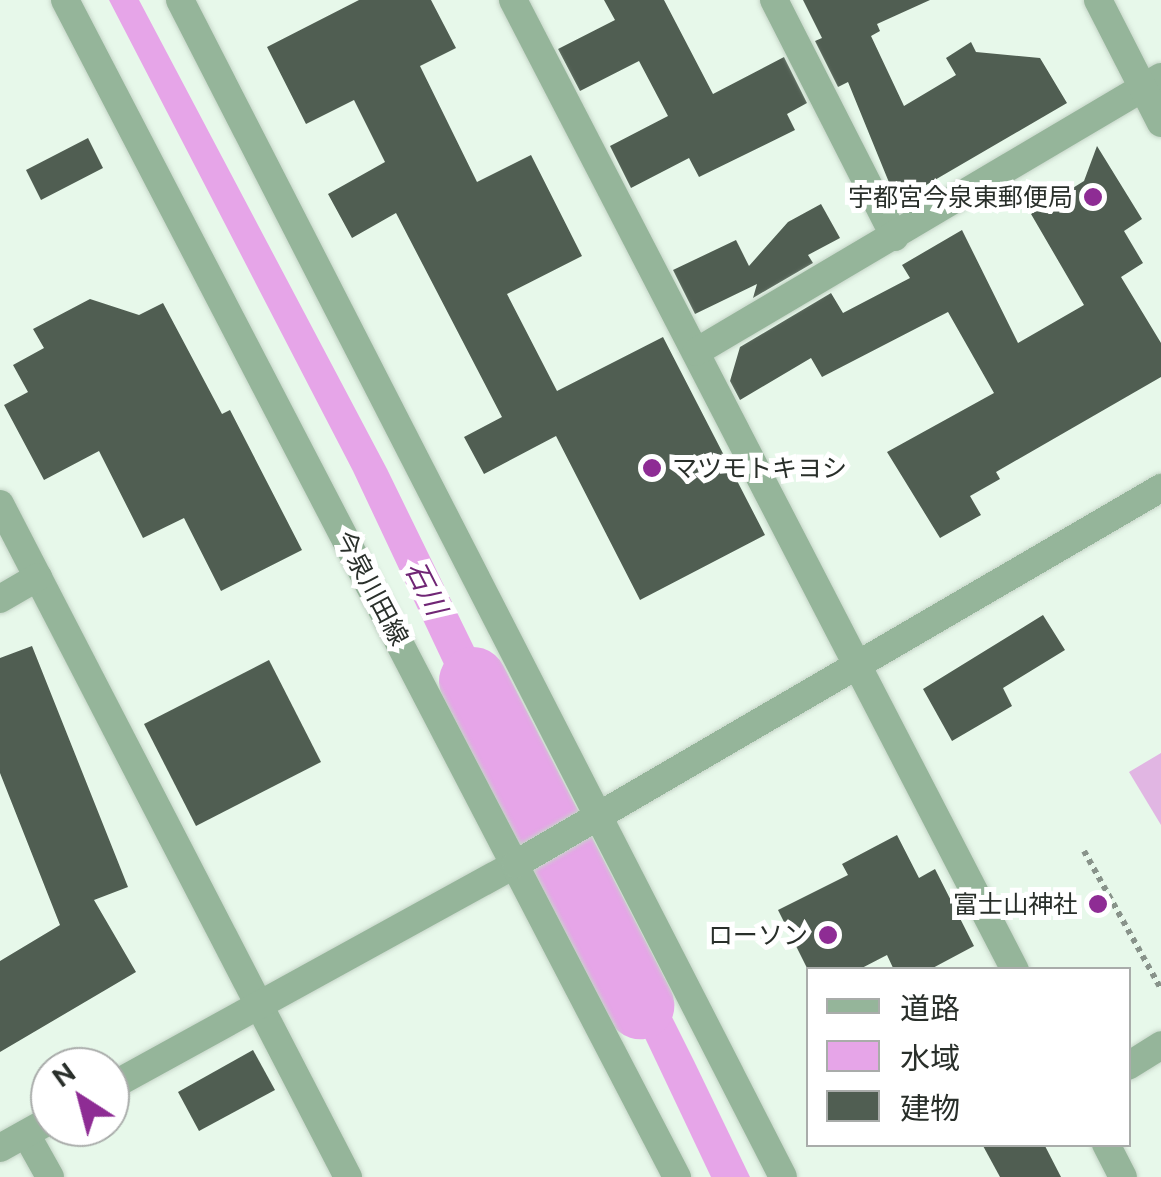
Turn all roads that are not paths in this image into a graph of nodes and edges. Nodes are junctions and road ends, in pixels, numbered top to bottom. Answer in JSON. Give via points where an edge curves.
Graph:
{"nodes":[{"id":1,"x":66,"y":0,"type":"edge"},
{"id":2,"x":180,"y":0,"type":"edge"},
{"id":3,"x":513,"y":0,"type":"edge"},
{"id":4,"x":774,"y":0,"type":"edge"},
{"id":5,"x":1098,"y":0,"type":"edge"},
{"id":6,"x":1152,"y":82,"type":"edge"},
{"id":7,"x":1161,"y":123,"type":"edge"},
{"id":8,"x":896,"y":236,"type":"junction"},
{"id":9,"x":696,"y":352,"type":"junction"},
{"id":10,"x":1161,"y":488,"type":"edge"},
{"id":11,"x":0,"y":504,"type":"edge"},
{"id":12,"x":38,"y":577,"type":"junction"},
{"id":13,"x":0,"y":598,"type":"edge"},
{"id":14,"x":857,"y":666,"type":"junction"},
{"id":15,"x":598,"y":818,"type":"junction"},
{"id":16,"x":516,"y":864,"type":"junction"},
{"id":17,"x":1013,"y":967,"type":"edge"},
{"id":18,"x":260,"y":1005,"type":"junction"},
{"id":19,"x":1161,"y":1046,"type":"edge"},
{"id":20,"x":1131,"y":1064,"type":"edge"},
{"id":21,"x":130,"y":1077,"type":"edge"},
{"id":22,"x":30,"y":1131,"type":"edge"},
{"id":23,"x":43,"y":1147,"type":"edge"},
{"id":24,"x":1108,"y":1147,"type":"edge"},
{"id":25,"x":0,"y":1148,"type":"edge"},
{"id":26,"x":50,"y":1177,"type":"edge"},
{"id":27,"x":348,"y":1177,"type":"edge"},
{"id":28,"x":678,"y":1177,"type":"edge"},
{"id":29,"x":783,"y":1177,"type":"edge"},
{"id":30,"x":1123,"y":1177,"type":"edge"}],
"edges":[{"from":1,"to":16,"type":"street","name":"今泉川田線"},
{"from":2,"to":15,"type":"street"},
{"from":3,"to":9,"type":"street"},
{"from":4,"to":8,"type":"street"},
{"from":5,"to":6,"type":"street"},
{"from":6,"to":7,"type":"street"},
{"from":6,"to":8,"type":"street"},
{"from":8,"to":9,"type":"street"},
{"from":9,"to":14,"type":"street"},
{"from":10,"to":14,"type":"street"},
{"from":11,"to":12,"type":"street"},
{"from":12,"to":13,"type":"street"},
{"from":12,"to":18,"type":"street"},
{"from":14,"to":15,"type":"street"},
{"from":14,"to":17,"type":"street"},
{"from":15,"to":16,"type":"street"},
{"from":15,"to":29,"type":"street"},
{"from":16,"to":18,"type":"street"},
{"from":16,"to":28,"type":"street","name":"今泉川田線"},
{"from":18,"to":21,"type":"street"},
{"from":18,"to":27,"type":"street"},
{"from":19,"to":20,"type":"street"},
{"from":22,"to":25,"type":"street"},
{"from":23,"to":26,"type":"street"},
{"from":24,"to":30,"type":"street"}]}
